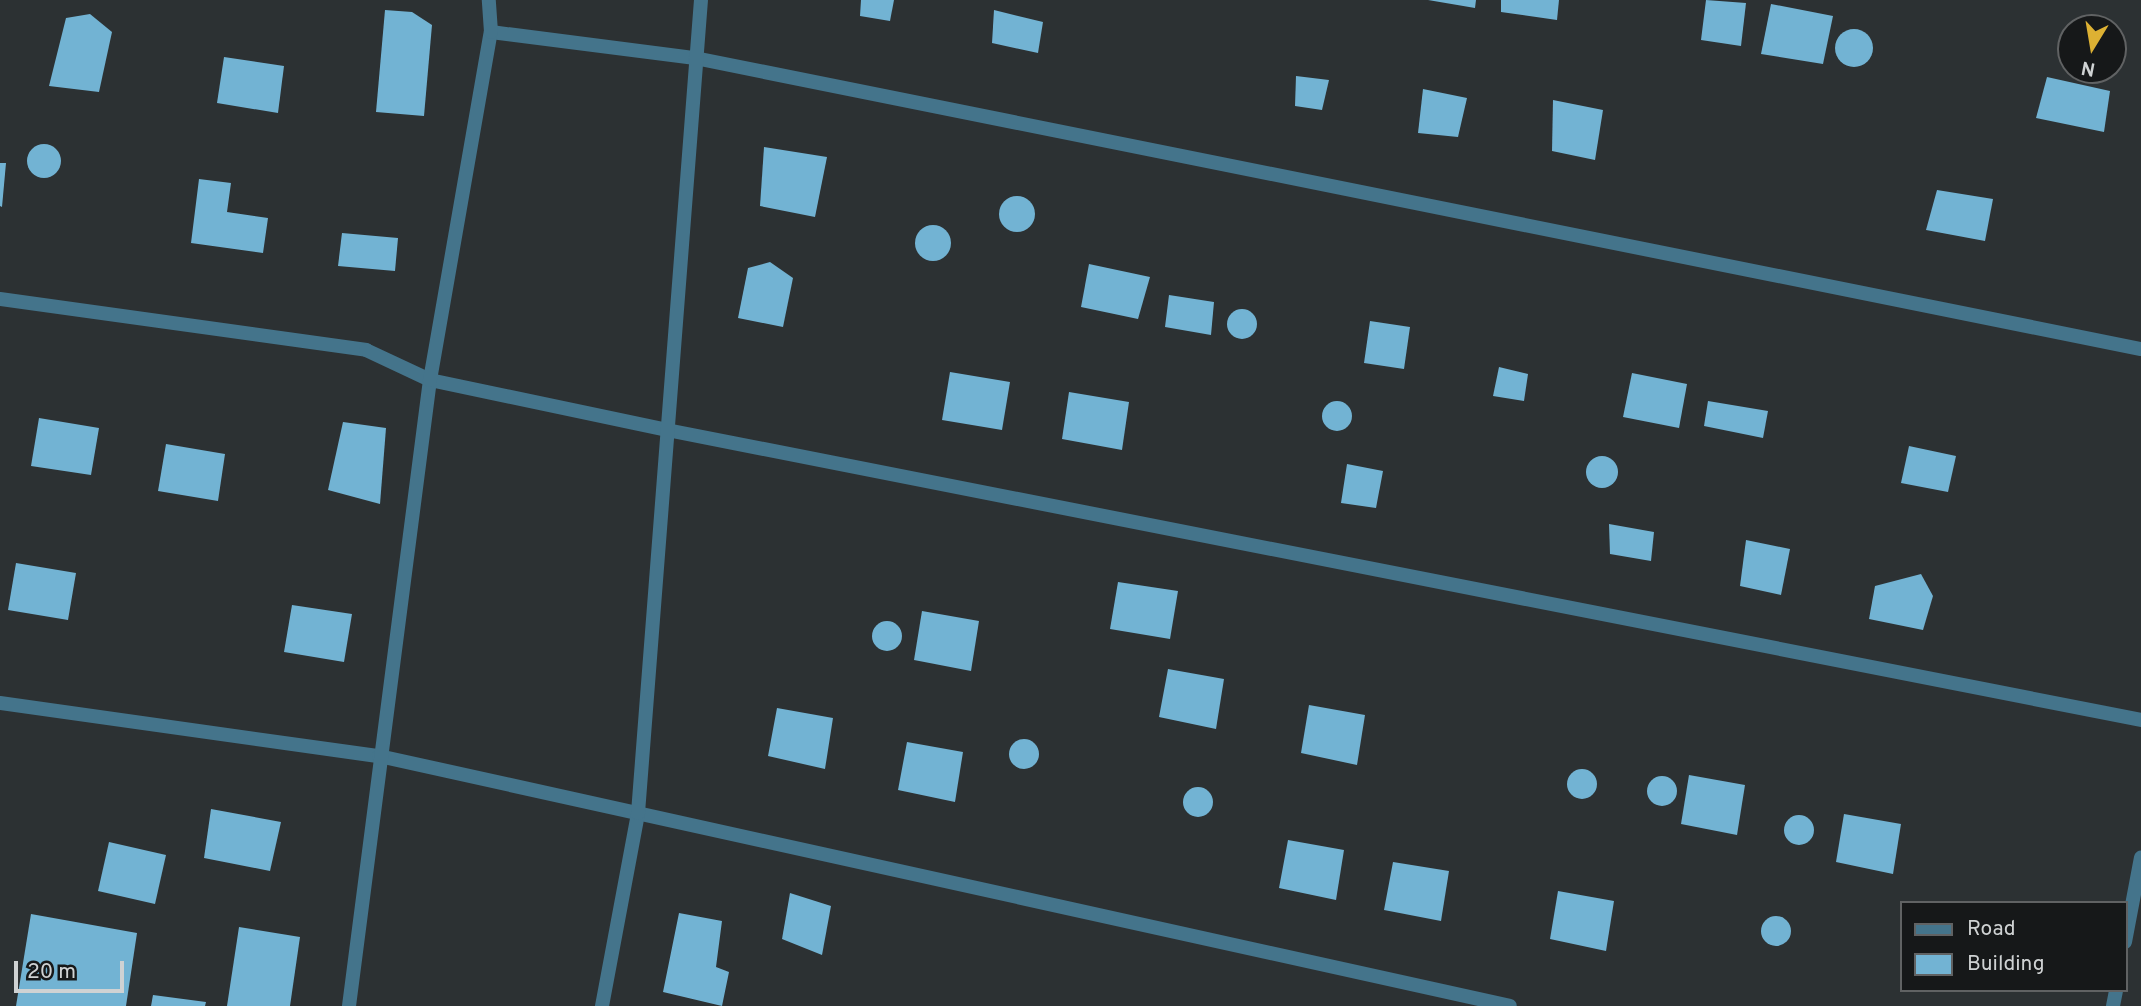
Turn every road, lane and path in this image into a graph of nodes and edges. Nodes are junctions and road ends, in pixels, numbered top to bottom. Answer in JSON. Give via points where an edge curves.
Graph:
{"nodes":[{"id":1,"x":488,"y":0,"type":"edge"},
{"id":2,"x":701,"y":0,"type":"edge"},
{"id":3,"x":491,"y":32,"type":"junction"},
{"id":4,"x":695,"y":58,"type":"junction"},
{"id":5,"x":0,"y":299,"type":"edge"},
{"id":6,"x":2141,"y":349,"type":"edge"},
{"id":7,"x":430,"y":380,"type":"junction"},
{"id":8,"x":667,"y":430,"type":"junction"},
{"id":9,"x":0,"y":703,"type":"edge"},
{"id":10,"x":2141,"y":720,"type":"edge"},
{"id":11,"x":379,"y":756,"type":"junction"},
{"id":12,"x":638,"y":813,"type":"junction"},
{"id":13,"x":2141,"y":857,"type":"edge"},
{"id":14,"x":2127,"y":931,"type":"edge"},
{"id":15,"x":349,"y":1006,"type":"edge"},
{"id":16,"x":602,"y":1006,"type":"edge"},
{"id":17,"x":1510,"y":1006,"type":"edge"}],
"edges":[{"from":1,"to":3,"type":"street"},
{"from":2,"to":4,"type":"street"},
{"from":3,"to":4,"type":"street"},
{"from":3,"to":7,"type":"street"},
{"from":4,"to":6,"type":"street"},
{"from":4,"to":8,"type":"street"},
{"from":5,"to":7,"type":"street","via":[[366,350]]},
{"from":7,"to":8,"type":"street"},
{"from":7,"to":11,"type":"street"},
{"from":8,"to":10,"type":"street"},
{"from":8,"to":12,"type":"street"},
{"from":9,"to":11,"type":"street"},
{"from":11,"to":12,"type":"street"},
{"from":11,"to":15,"type":"street"},
{"from":12,"to":16,"type":"street"},
{"from":12,"to":17,"type":"street"},
{"from":13,"to":14,"type":"street"}]}
